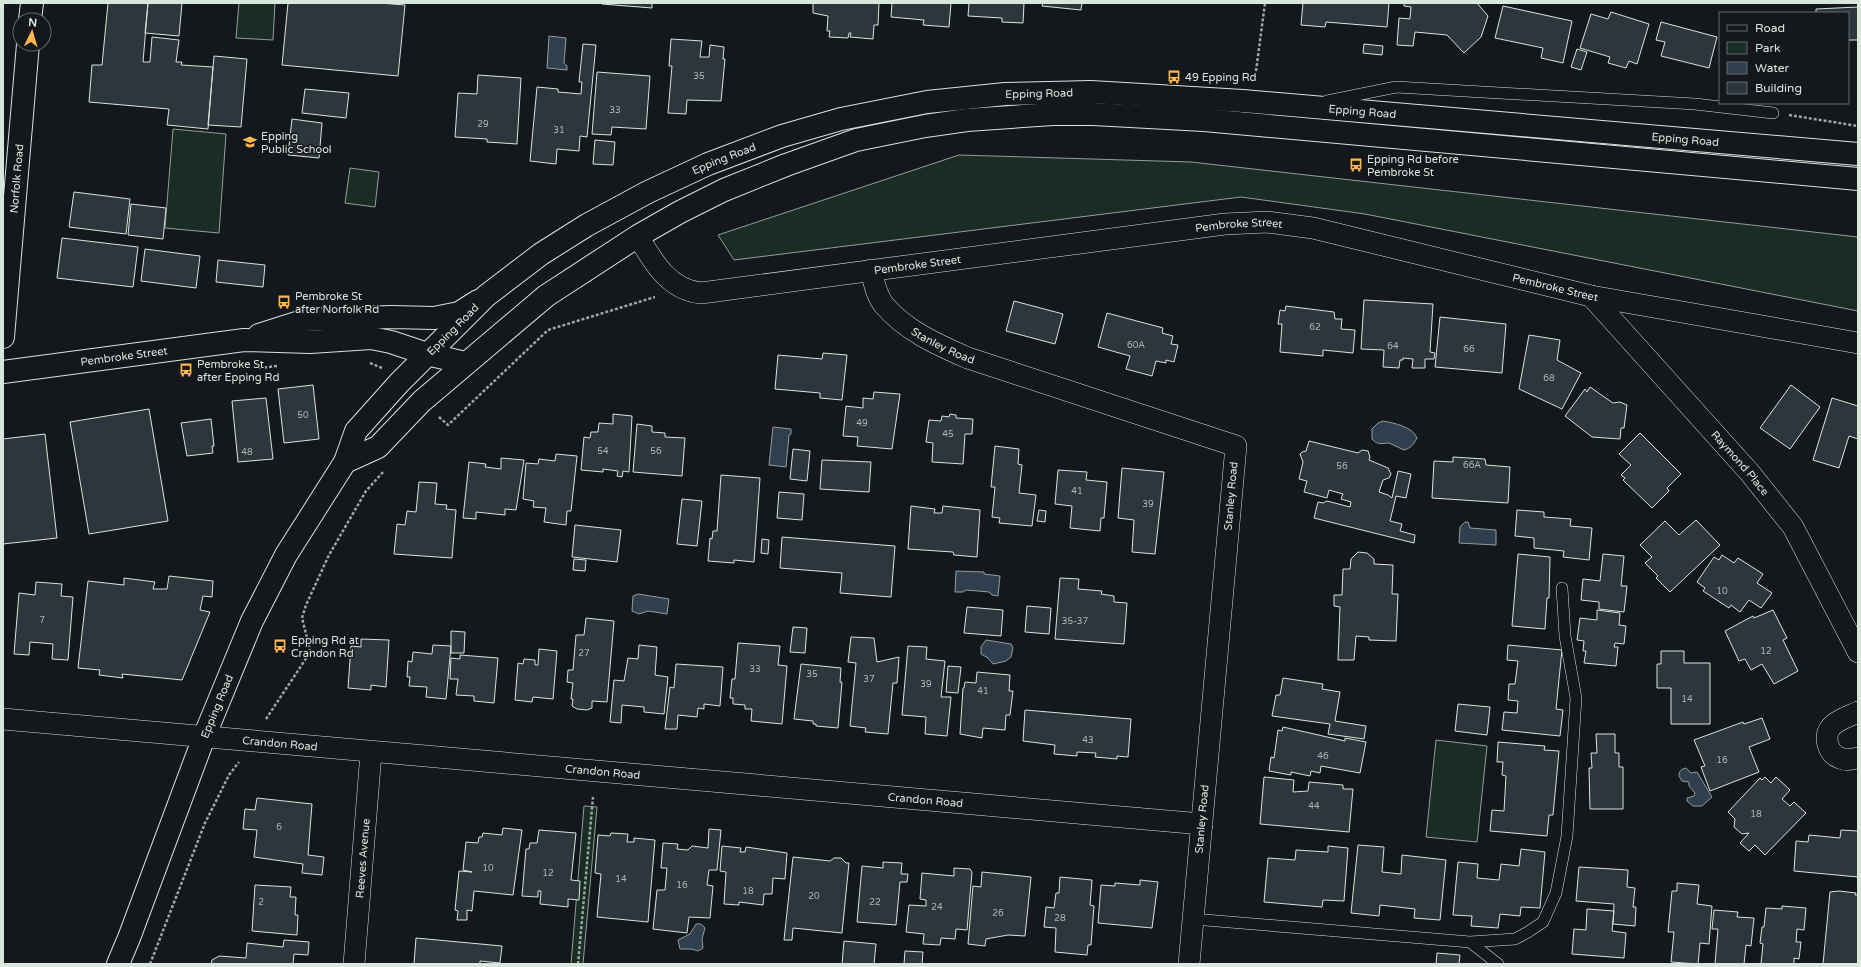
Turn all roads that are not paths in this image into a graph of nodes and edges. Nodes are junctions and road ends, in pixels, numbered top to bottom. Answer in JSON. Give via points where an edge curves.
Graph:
{"nodes":[{"id":1,"x":27,"y":52,"type":"edge"},
{"id":2,"x":1301,"y":107,"type":"junction"},
{"id":3,"x":1773,"y":113,"type":"road end"},
{"id":4,"x":1858,"y":154,"type":"edge"},
{"id":5,"x":1858,"y":179,"type":"edge"},
{"id":6,"x":638,"y":236,"type":"junction"},
{"id":7,"x":871,"y":270,"type":"junction"},
{"id":8,"x":486,"y":296,"type":"junction"},
{"id":9,"x":1591,"y":296,"type":"junction"},
{"id":10,"x":3,"y":337,"type":"edge"},
{"id":11,"x":244,"y":340,"type":"junction"},
{"id":12,"x":1858,"y":343,"type":"edge"},
{"id":13,"x":427,"y":354,"type":"junction"},
{"id":14,"x":465,"y":363,"type":"junction"},
{"id":15,"x":3,"y":372,"type":"edge"},
{"id":16,"x":345,"y":462,"type":"junction"},
{"id":17,"x":1562,"y":588,"type":"dead end"},
{"id":18,"x":1858,"y":652,"type":"edge"},
{"id":19,"x":1858,"y":712,"type":"edge"},
{"id":20,"x":3,"y":719,"type":"edge"},
{"id":21,"x":204,"y":737,"type":"junction"},
{"id":22,"x":371,"y":753,"type":"junction"},
{"id":23,"x":1858,"y":758,"type":"edge"},
{"id":24,"x":1202,"y":824,"type":"junction"},
{"id":25,"x":1193,"y":919,"type":"junction"},
{"id":26,"x":1470,"y":942,"type":"junction"},
{"id":27,"x":118,"y":964,"type":"edge"},
{"id":28,"x":354,"y":964,"type":"edge"},
{"id":29,"x":1189,"y":964,"type":"edge"},
{"id":30,"x":1498,"y":964,"type":"edge"}],
"edges":[{"from":1,"to":10,"type":"main road","name":"Norfolk Road"},
{"from":2,"to":3,"type":"lane","via":[[1396,87],[1695,104]]},
{"from":2,"to":4,"type":"main road","name":"Epping Road"},
{"from":2,"to":8,"type":"main road","name":"Epping Road","via":[[1243,100],[1091,92],[1005,94],[927,102],[841,119],[782,136],[708,164],[648,192],[587,225],[541,254]]},
{"from":5,"to":6,"type":"main road","name":"Epping Road","via":[[1204,120],[1053,114],[967,120],[856,140],[724,190]]},
{"from":6,"to":7,"type":"street","name":"Pembroke Street","via":[[662,273],[671,282],[691,292],[701,293]]},
{"from":6,"to":14,"type":"main road","name":"Epping Road","via":[[546,296]]},
{"from":7,"to":9,"type":"street","name":"Pembroke Street","via":[[1225,224],[1268,222],[1313,228]]},
{"from":7,"to":24,"type":"street","name":"Stanley Road","via":[[876,289],[884,304],[916,333],[932,342],[968,358],[1236,446]]},
{"from":8,"to":11,"type":"main road","name":"Pembroke Street","via":[[459,313],[434,318],[306,320]]},
{"from":8,"to":13,"type":"main road","name":"Epping Road"},
{"from":9,"to":12,"type":"street","name":"Pembroke Street"},
{"from":9,"to":18,"type":"street","name":"Raymond Place","via":[[1750,474],[1793,527]]},
{"from":11,"to":13,"type":"main road","name":"Pembroke Street","via":[[310,342],[371,338]]},
{"from":11,"to":15,"type":"main road","name":"Pembroke Street"},
{"from":13,"to":14,"type":"main road","name":"Pembroke Street"},
{"from":13,"to":16,"type":"main road","name":"Epping Road","via":[[356,431]]},
{"from":14,"to":16,"type":"main road","name":"Epping Road","via":[[422,401],[378,447]]},
{"from":16,"to":21,"type":"main road","name":"Epping Road","via":[[286,556],[252,621]]},
{"from":17,"to":26,"type":"lane","via":[[1565,636],[1576,698],[1567,836],[1556,893],[1543,922],[1528,932],[1515,939]]},
{"from":19,"to":23,"type":"street","via":[[1831,727],[1827,735],[1828,748],[1833,754],[1847,760]]},
{"from":20,"to":21,"type":"street","name":"Crandon Road"},
{"from":21,"to":22,"type":"street","name":"Crandon Road"},
{"from":21,"to":27,"type":"main road","name":"Epping Road"},
{"from":22,"to":24,"type":"street","name":"Crandon Road"},
{"from":22,"to":28,"type":"street","name":"Reeves Avenue"},
{"from":24,"to":25,"type":"street","name":"Stanley Road"},
{"from":25,"to":26,"type":"lane"},
{"from":25,"to":29,"type":"street","name":"Stanley Road"},
{"from":26,"to":30,"type":"lane"}]}
